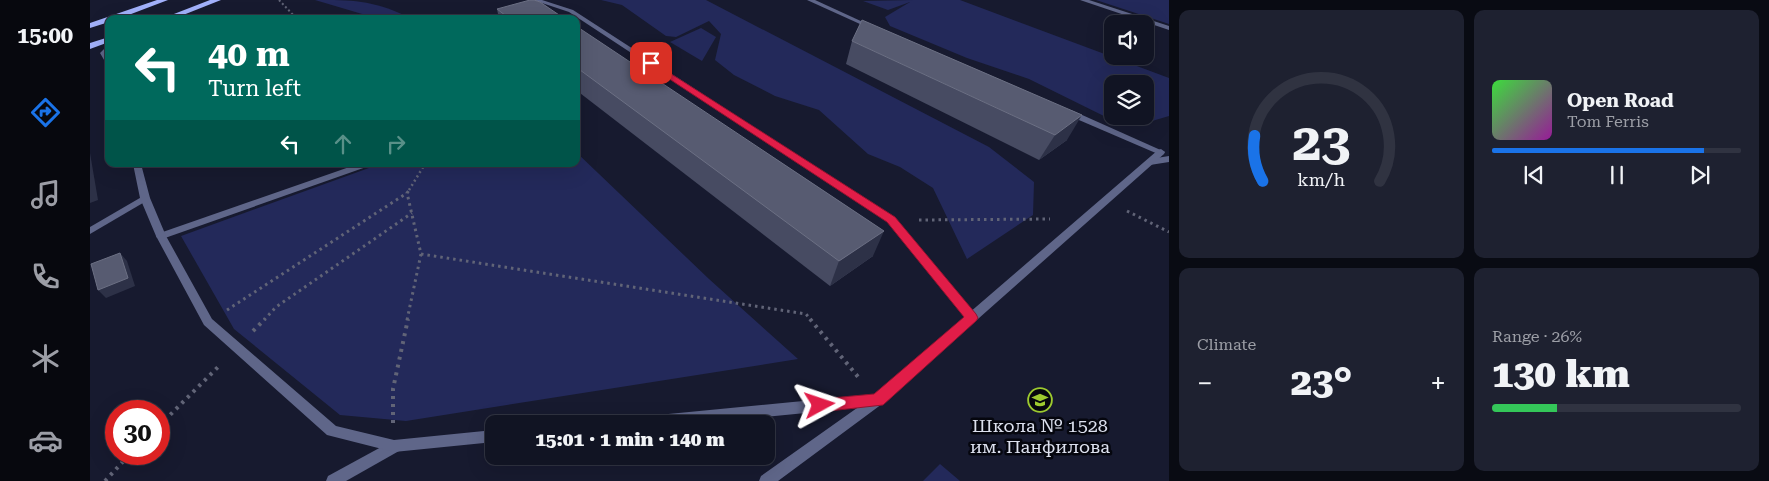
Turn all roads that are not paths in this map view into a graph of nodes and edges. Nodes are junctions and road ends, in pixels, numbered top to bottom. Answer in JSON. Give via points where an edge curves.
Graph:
{"nodes":[{"id":1,"x":164,"y":0,"type":"edge"},
{"id":2,"x":217,"y":0,"type":"edge"},
{"id":3,"x":536,"y":0,"type":"edge"},
{"id":4,"x":810,"y":0,"type":"edge"},
{"id":5,"x":1083,"y":0,"type":"edge"},
{"id":6,"x":121,"y":15,"type":"edge"},
{"id":7,"x":176,"y":15,"type":"edge"},
{"id":8,"x":577,"y":15,"type":"edge"},
{"id":9,"x":580,"y":17,"type":"edge"},
{"id":10,"x":105,"y":20,"type":"edge"},
{"id":11,"x":90,"y":26,"type":"edge"},
{"id":12,"x":1169,"y":28,"type":"edge"},
{"id":13,"x":882,"y":32,"type":"edge"},
{"id":14,"x":105,"y":40,"type":"edge"},
{"id":15,"x":90,"y":46,"type":"edge"},
{"id":16,"x":1062,"y":110,"type":"edge"},
{"id":17,"x":1165,"y":156,"type":"edge"},
{"id":18,"x":138,"y":167,"type":"edge"},
{"id":19,"x":357,"y":167,"type":"edge"},
{"id":20,"x":145,"y":198,"type":"junction"},
{"id":21,"x":90,"y":231,"type":"edge"},
{"id":22,"x":161,"y":236,"type":"junction"},
{"id":23,"x":972,"y":318,"type":"junction"},
{"id":24,"x":878,"y":400,"type":"junction"},
{"id":25,"x":721,"y":415,"type":"edge"},
{"id":26,"x":485,"y":437,"type":"edge"},
{"id":27,"x":394,"y":446,"type":"junction"},
{"id":28,"x":332,"y":481,"type":"edge"},
{"id":29,"x":766,"y":481,"type":"edge"}],
"edges":[{"from":1,"to":6,"type":"main road"},
{"from":2,"to":7,"type":"main road"},
{"from":3,"to":8,"type":"street"},
{"from":4,"to":13,"type":"street"},
{"from":5,"to":12,"type":"street"},
{"from":9,"to":23,"type":"street","via":[[891,220]]},
{"from":10,"to":11,"type":"main road"},
{"from":14,"to":15,"type":"main road"},
{"from":16,"to":17,"type":"street"},
{"from":17,"to":23,"type":"street","via":[[1150,162]]},
{"from":18,"to":20,"type":"street"},
{"from":19,"to":22,"type":"street"},
{"from":20,"to":21,"type":"street"},
{"from":20,"to":22,"type":"street"},
{"from":22,"to":27,"type":"street","via":[[208,322],[332,431]]},
{"from":23,"to":24,"type":"street"},
{"from":24,"to":25,"type":"street"},
{"from":24,"to":29,"type":"street"},
{"from":26,"to":27,"type":"street"},
{"from":27,"to":28,"type":"street"}]}
